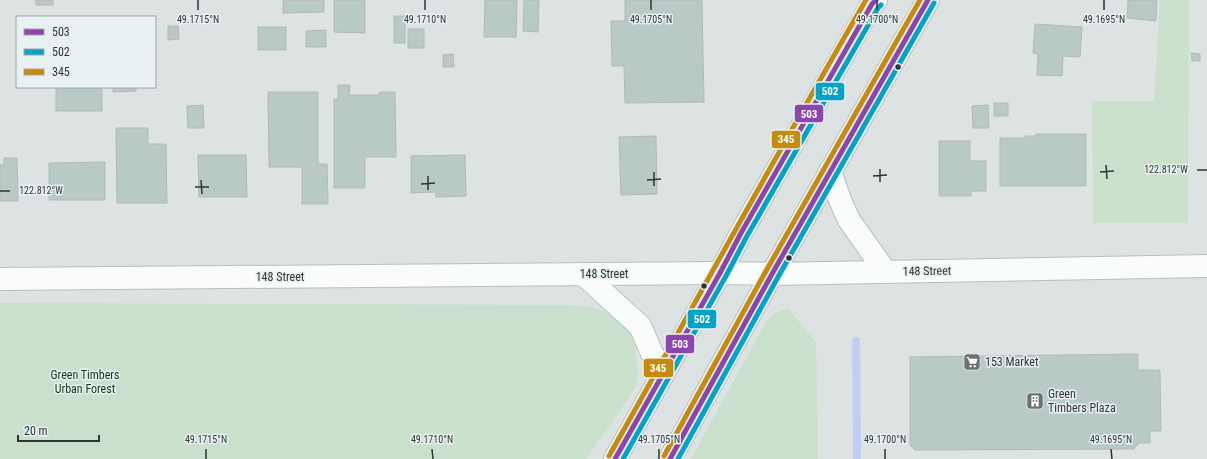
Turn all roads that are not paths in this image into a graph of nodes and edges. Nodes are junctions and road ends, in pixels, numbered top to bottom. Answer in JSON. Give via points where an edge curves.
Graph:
{"nodes":[{"id":1,"x":876,"y":0,"type":"edge"},
{"id":2,"x":928,"y":0,"type":"edge"},
{"id":3,"x":830,"y":171,"type":"junction"},
{"id":4,"x":1207,"y":266,"type":"edge"},
{"id":5,"x":885,"y":271,"type":"junction"},
{"id":6,"x":720,"y":273,"type":"junction"},
{"id":7,"x":583,"y":274,"type":"junction"},
{"id":8,"x":772,"y":274,"type":"junction"},
{"id":9,"x":0,"y":279,"type":"edge"},
{"id":10,"x":662,"y":376,"type":"junction"},
{"id":11,"x":615,"y":459,"type":"edge"},
{"id":12,"x":670,"y":459,"type":"edge"}],
"edges":[{"from":1,"to":6,"type":"main road"},
{"from":2,"to":3,"type":"main road"},
{"from":3,"to":5,"type":"main road","via":[[848,220]]},
{"from":3,"to":8,"type":"main road"},
{"from":4,"to":5,"type":"main road","name":"148 Street"},
{"from":5,"to":8,"type":"main road","name":"148 Street"},
{"from":6,"to":7,"type":"main road","name":"148 Street"},
{"from":6,"to":8,"type":"main road","name":"148 Street"},
{"from":6,"to":10,"type":"main road"},
{"from":7,"to":9,"type":"main road","name":"148 Street"},
{"from":7,"to":10,"type":"main road","via":[[640,326]]},
{"from":8,"to":12,"type":"main road"},
{"from":10,"to":11,"type":"main road"}]}
